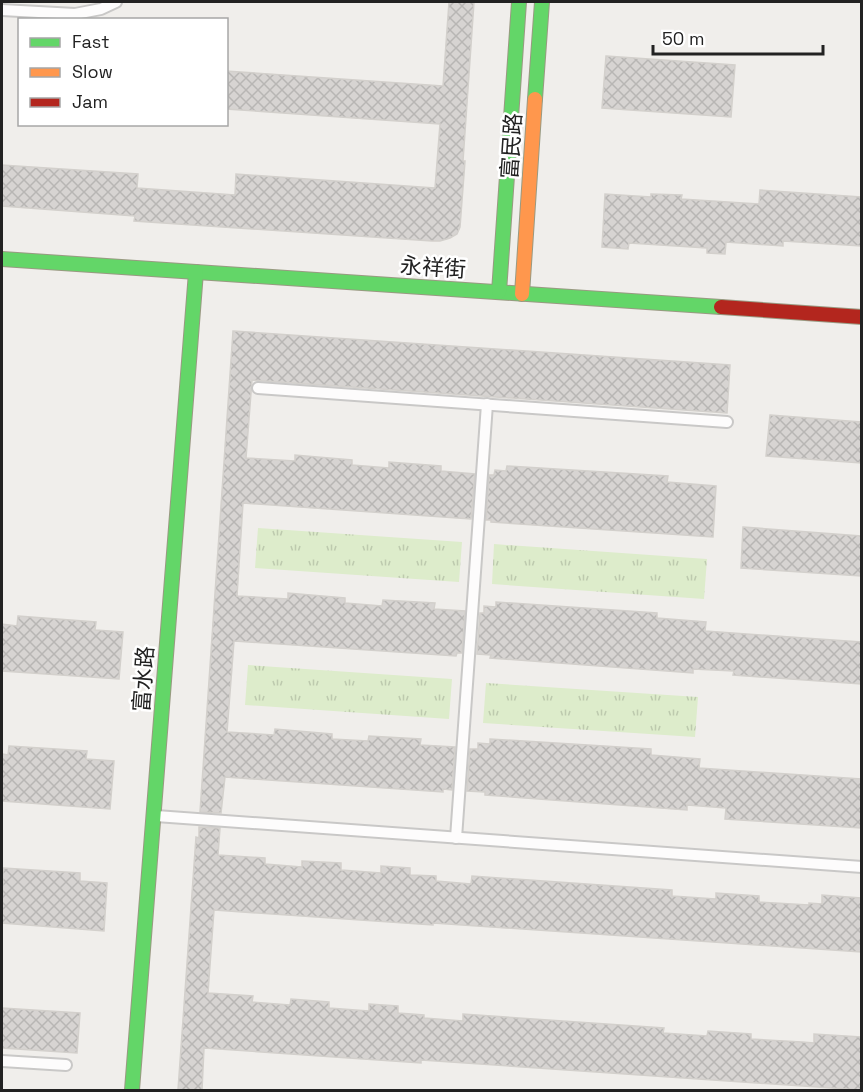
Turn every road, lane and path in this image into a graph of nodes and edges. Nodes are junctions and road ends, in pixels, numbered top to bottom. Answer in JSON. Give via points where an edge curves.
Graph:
{"nodes":[{"id":1,"x":116,"y":2,"type":"edge"},
{"id":2,"x":519,"y":2,"type":"edge"},
{"id":3,"x":542,"y":2,"type":"edge"},
{"id":4,"x":2,"y":10,"type":"edge"},
{"id":5,"x":2,"y":259,"type":"edge"},
{"id":6,"x":196,"y":272,"type":"junction"},
{"id":7,"x":499,"y":292,"type":"junction"},
{"id":8,"x":522,"y":294,"type":"junction"},
{"id":9,"x":861,"y":317,"type":"edge"},
{"id":10,"x":258,"y":388,"type":"dead end"},
{"id":11,"x":487,"y":404,"type":"junction"},
{"id":12,"x":726,"y":422,"type":"dead end"},
{"id":13,"x":154,"y":816,"type":"junction"},
{"id":14,"x":456,"y":838,"type":"junction"},
{"id":15,"x":861,"y":867,"type":"edge"},
{"id":16,"x":2,"y":1061,"type":"edge"},
{"id":17,"x":66,"y":1065,"type":"dead end"},
{"id":18,"x":132,"y":1090,"type":"edge"}],
"edges":[{"from":1,"to":4,"type":"lane","via":[[75,14]]},
{"from":2,"to":7,"type":"street","name":"富民路"},
{"from":3,"to":8,"type":"street","name":"富民路"},
{"from":5,"to":6,"type":"street","name":"永祥街"},
{"from":6,"to":7,"type":"street","name":"永祥街"},
{"from":6,"to":13,"type":"street","name":"富水路"},
{"from":7,"to":8,"type":"street","name":"永祥街"},
{"from":8,"to":9,"type":"street","name":"永祥街"},
{"from":10,"to":11,"type":"lane"},
{"from":11,"to":12,"type":"lane"},
{"from":11,"to":14,"type":"lane"},
{"from":13,"to":14,"type":"lane"},
{"from":13,"to":18,"type":"street","name":"富水路"},
{"from":14,"to":15,"type":"lane"},
{"from":16,"to":17,"type":"lane"}]}
